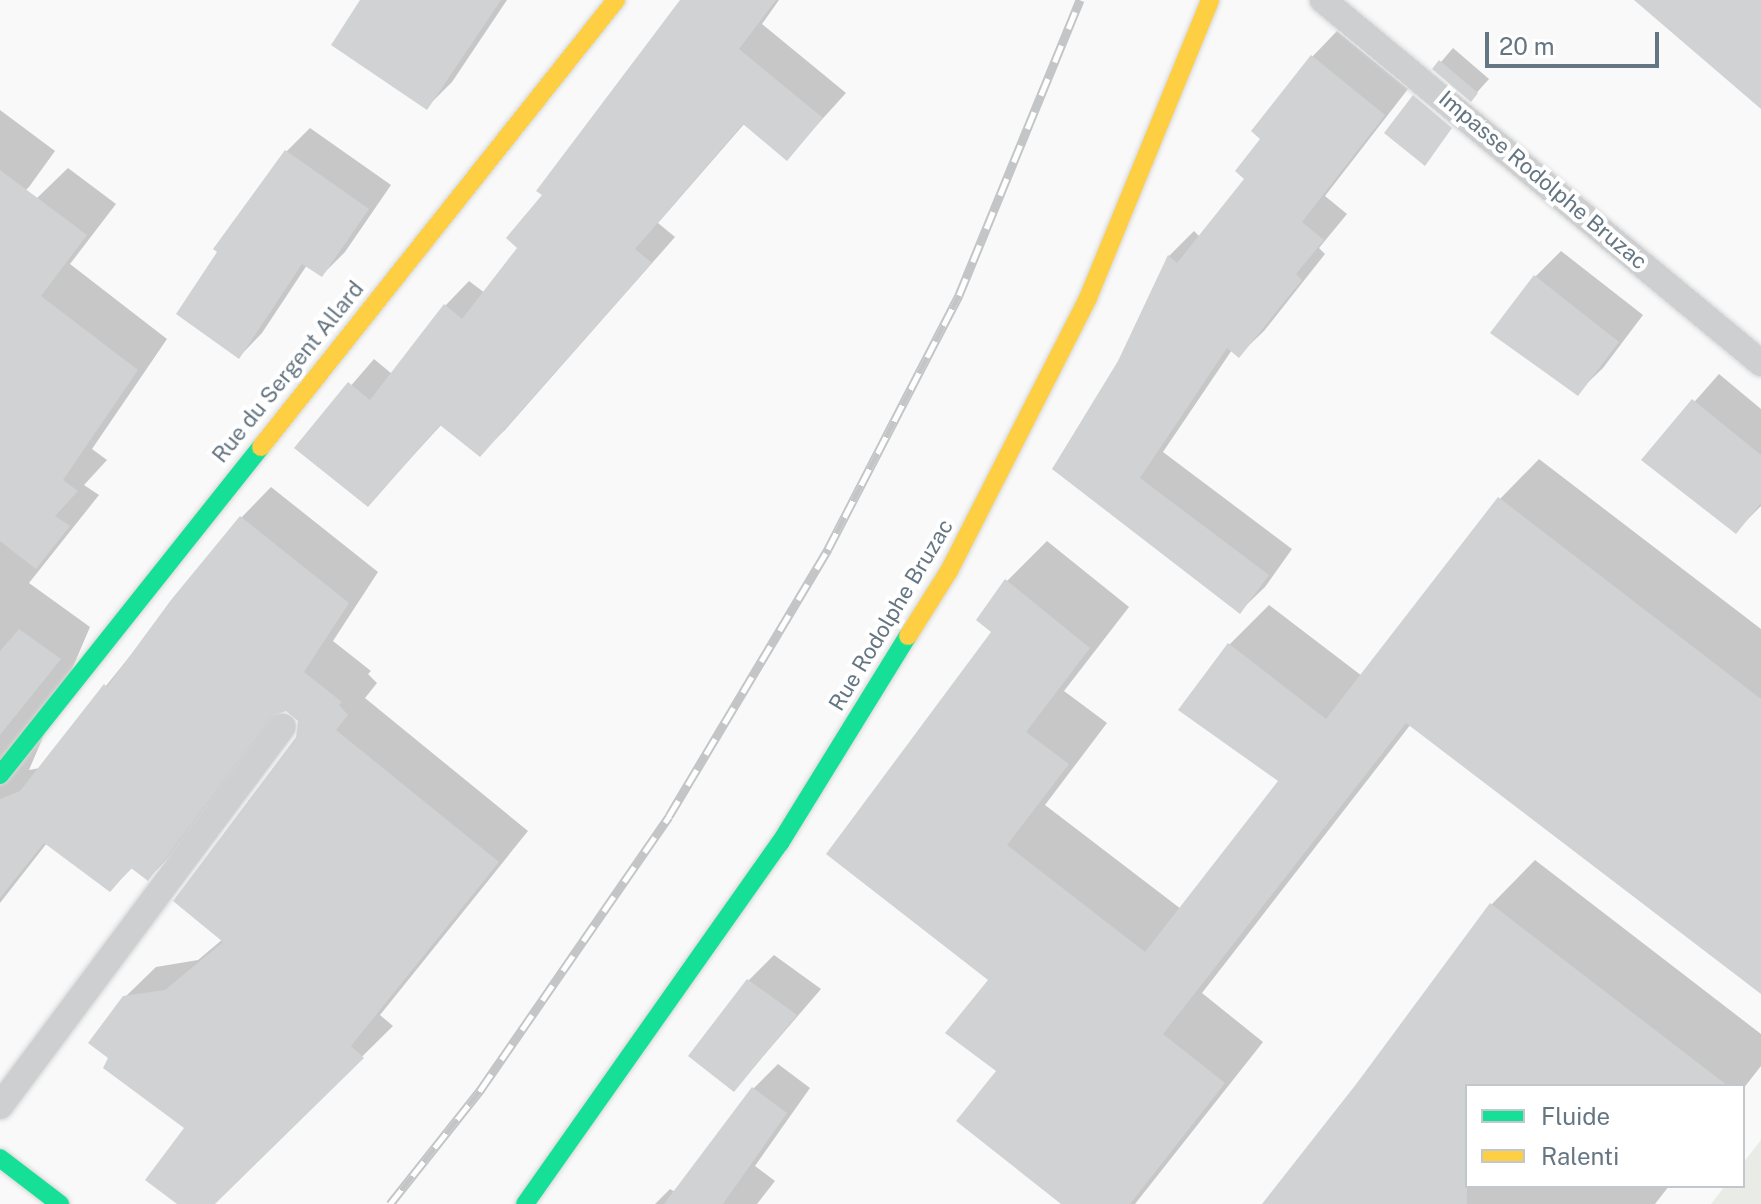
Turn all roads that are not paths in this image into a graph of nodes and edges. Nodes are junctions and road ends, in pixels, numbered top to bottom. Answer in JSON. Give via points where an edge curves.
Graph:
{"nodes":[{"id":1,"x":616,"y":0,"type":"edge"},
{"id":2,"x":1210,"y":0,"type":"edge"},
{"id":3,"x":1323,"y":0,"type":"edge"},
{"id":4,"x":1761,"y":363,"type":"edge"},
{"id":5,"x":283,"y":727,"type":"dead end"},
{"id":6,"x":0,"y":775,"type":"edge"},
{"id":7,"x":0,"y":1106,"type":"edge"},
{"id":8,"x":0,"y":1158,"type":"edge"},
{"id":9,"x":60,"y":1204,"type":"edge"},
{"id":10,"x":525,"y":1204,"type":"edge"}],
"edges":[{"from":1,"to":6,"type":"street","name":"Rue du Sergent Allard"},
{"from":2,"to":10,"type":"street","name":"Rue Rodolphe Bruzac","via":[[1088,298],[949,571],[780,843]]},
{"from":3,"to":4,"type":"lane","name":"Impasse Rodolphe Bruzac"},
{"from":5,"to":7,"type":"lane"},
{"from":8,"to":9,"type":"street"}]}
